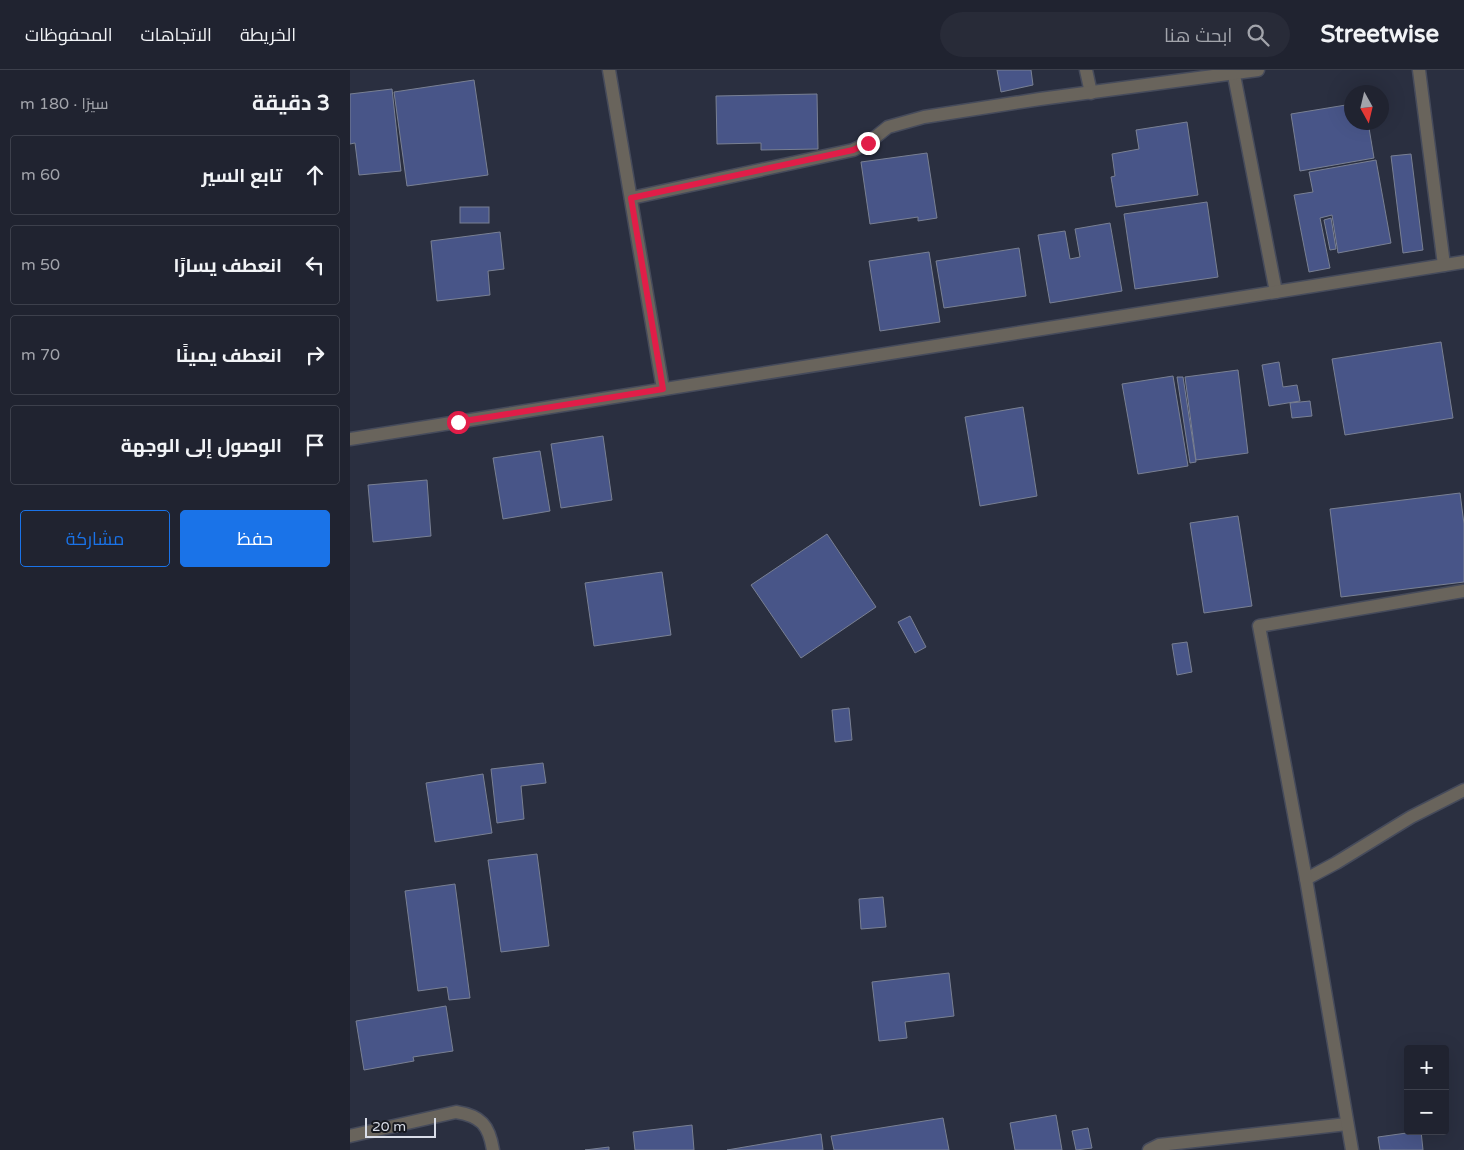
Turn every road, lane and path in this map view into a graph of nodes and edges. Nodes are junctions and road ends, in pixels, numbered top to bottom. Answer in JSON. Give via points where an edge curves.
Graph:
{"nodes":[{"id":1,"x":609,"y":70,"type":"edge"},
{"id":2,"x":1086,"y":70,"type":"edge"},
{"id":3,"x":1258,"y":70,"type":"edge"},
{"id":4,"x":1419,"y":70,"type":"edge"},
{"id":5,"x":1234,"y":72,"type":"edge"},
{"id":6,"x":1091,"y":93,"type":"junction"},
{"id":7,"x":631,"y":198,"type":"junction"},
{"id":8,"x":1464,"y":262,"type":"edge"},
{"id":9,"x":1444,"y":265,"type":"junction"},
{"id":10,"x":1276,"y":292,"type":"junction"},
{"id":11,"x":663,"y":389,"type":"junction"},
{"id":12,"x":350,"y":439,"type":"edge"},
{"id":13,"x":1464,"y":590,"type":"edge"},
{"id":14,"x":1464,"y":790,"type":"edge"},
{"id":15,"x":1306,"y":879,"type":"junction"},
{"id":16,"x":1348,"y":1124,"type":"junction"},
{"id":17,"x":350,"y":1136,"type":"edge"},
{"id":18,"x":493,"y":1150,"type":"edge"},
{"id":19,"x":1149,"y":1150,"type":"edge"},
{"id":20,"x":1352,"y":1150,"type":"edge"}],
"edges":[{"from":1,"to":7,"type":"street"},
{"from":2,"to":6,"type":"street"},
{"from":3,"to":5,"type":"street"},
{"from":4,"to":9,"type":"street"},
{"from":5,"to":6,"type":"street"},
{"from":5,"to":10,"type":"street"},
{"from":6,"to":7,"type":"street","via":[[924,117],[888,128],[853,150]]},
{"from":7,"to":11,"type":"street"},
{"from":8,"to":9,"type":"street"},
{"from":9,"to":10,"type":"street"},
{"from":10,"to":11,"type":"street"},
{"from":11,"to":12,"type":"street"},
{"from":13,"to":15,"type":"street","via":[[1259,626]]},
{"from":14,"to":15,"type":"street"},
{"from":15,"to":16,"type":"street"},
{"from":16,"to":19,"type":"street","via":[[1159,1145]]},
{"from":16,"to":20,"type":"street"},
{"from":17,"to":18,"type":"street","via":[[456,1112],[471,1114],[484,1123]]}]}
